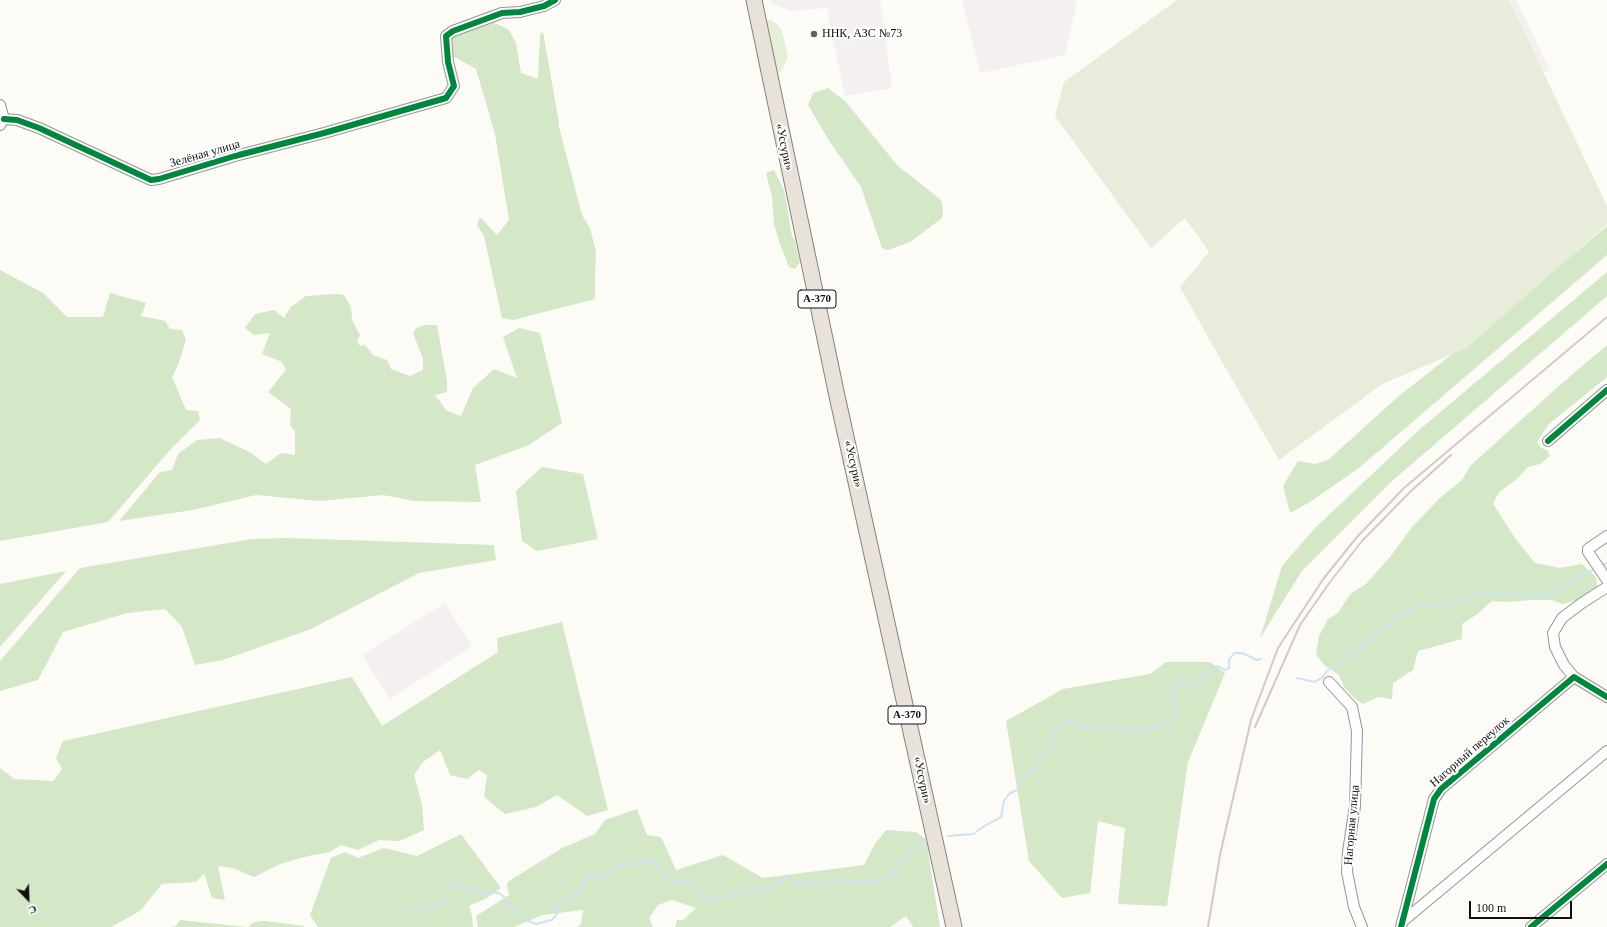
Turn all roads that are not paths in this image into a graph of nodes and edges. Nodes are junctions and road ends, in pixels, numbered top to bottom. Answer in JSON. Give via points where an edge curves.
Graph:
{"nodes":[{"id":1,"x":554,"y":0,"type":"edge"},
{"id":2,"x":754,"y":0,"type":"edge"},
{"id":3,"x":0,"y":105,"type":"edge"},
{"id":4,"x":2,"y":122,"type":"edge"},
{"id":5,"x":1607,"y":390,"type":"edge"},
{"id":6,"x":1548,"y":441,"type":"dead end"},
{"id":7,"x":1607,"y":536,"type":"edge"},
{"id":8,"x":1607,"y":580,"type":"edge"},
{"id":9,"x":1607,"y":587,"type":"edge"},
{"id":10,"x":1574,"y":677,"type":"junction"},
{"id":11,"x":1329,"y":682,"type":"dead end"},
{"id":12,"x":1607,"y":697,"type":"edge"},
{"id":13,"x":1607,"y":751,"type":"edge"},
{"id":14,"x":1607,"y":864,"type":"edge"},
{"id":15,"x":1402,"y":925,"type":"edge"},
{"id":16,"x":954,"y":927,"type":"edge"},
{"id":17,"x":1362,"y":927,"type":"edge"},
{"id":18,"x":1531,"y":927,"type":"edge"}],
"edges":[{"from":1,"to":4,"type":"street","name":"Зелёная улица","via":[[544,6],[502,13],[452,31],[446,36],[448,62],[454,86],[446,98],[151,180],[39,128],[17,120]]},
{"from":2,"to":16,"type":"highway","name":"«Уссури»","number":"А-370"},
{"from":3,"to":4,"type":"street"},
{"from":5,"to":6,"type":"street"},
{"from":7,"to":8,"type":"street","via":[[1588,548]]},
{"from":9,"to":10,"type":"street","via":[[1562,618],[1553,633],[1555,647],[1564,665]]},
{"from":10,"to":12,"type":"street"},
{"from":10,"to":15,"type":"street","name":"Нагорный переулок","via":[[1437,793]]},
{"from":11,"to":17,"type":"street","name":"Нагорная улица","via":[[1352,707],[1357,731],[1356,806],[1347,872],[1354,907]]},
{"from":13,"to":15,"type":"street","name":"Нагорный переулок"},
{"from":14,"to":18,"type":"street"}]}
